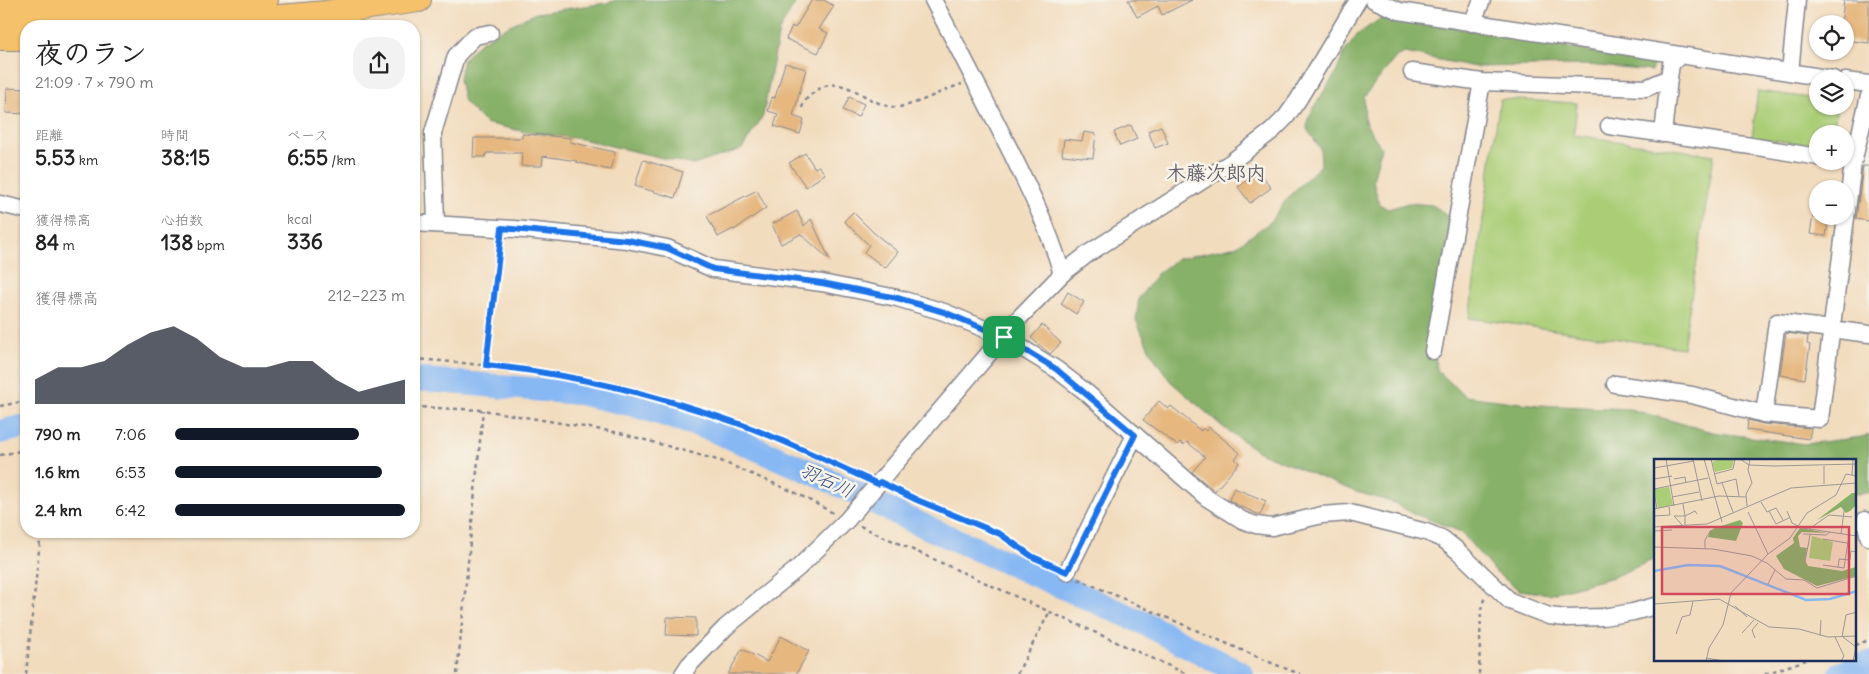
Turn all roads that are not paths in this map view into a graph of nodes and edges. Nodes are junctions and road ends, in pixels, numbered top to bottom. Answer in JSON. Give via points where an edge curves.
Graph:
{"nodes":[{"id":1,"x":259,"y":0,"type":"edge"},
{"id":2,"x":266,"y":0,"type":"edge"},
{"id":3,"x":419,"y":0,"type":"edge"},
{"id":4,"x":933,"y":0,"type":"edge"},
{"id":5,"x":1358,"y":0,"type":"edge"},
{"id":6,"x":1374,"y":0,"type":"edge"},
{"id":7,"x":1482,"y":0,"type":"edge"},
{"id":8,"x":1798,"y":0,"type":"edge"},
{"id":9,"x":0,"y":1,"type":"edge"},
{"id":10,"x":207,"y":8,"type":"edge"},
{"id":11,"x":184,"y":20,"type":"edge"},
{"id":12,"x":0,"y":21,"type":"edge"},
{"id":13,"x":1472,"y":23,"type":"junction"},
{"id":14,"x":490,"y":32,"type":"dead end"},
{"id":15,"x":0,"y":38,"type":"edge"},
{"id":16,"x":20,"y":38,"type":"edge"},
{"id":17,"x":1679,"y":56,"type":"junction"},
{"id":18,"x":1412,"y":72,"type":"dead end"},
{"id":19,"x":1790,"y":72,"type":"junction"},
{"id":20,"x":1809,"y":75,"type":"edge"},
{"id":21,"x":1669,"y":78,"type":"junction"},
{"id":22,"x":1482,"y":82,"type":"junction"},
{"id":23,"x":1854,"y":82,"type":"edge"},
{"id":24,"x":1869,"y":84,"type":"edge"},
{"id":25,"x":1869,"y":96,"type":"edge"},
{"id":26,"x":1609,"y":126,"type":"dead end"},
{"id":27,"x":1662,"y":134,"type":"junction"},
{"id":28,"x":1854,"y":141,"type":"edge"},
{"id":29,"x":1809,"y":156,"type":"edge"},
{"id":30,"x":1846,"y":170,"type":"edge"},
{"id":31,"x":0,"y":204,"type":"edge"},
{"id":32,"x":20,"y":209,"type":"edge"},
{"id":33,"x":420,"y":223,"type":"edge"},
{"id":34,"x":436,"y":224,"type":"junction"},
{"id":35,"x":1062,"y":274,"type":"junction"},
{"id":36,"x":1831,"y":329,"type":"junction"},
{"id":37,"x":1869,"y":334,"type":"edge"},
{"id":38,"x":1004,"y":337,"type":"junction"},
{"id":39,"x":1433,"y":350,"type":"dead end"},
{"id":40,"x":1614,"y":384,"type":"dead end"},
{"id":41,"x":1764,"y":414,"type":"junction"},
{"id":42,"x":1135,"y":435,"type":"junction"},
{"id":43,"x":1863,"y":521,"type":"edge"},
{"id":44,"x":1869,"y":538,"type":"edge"},
{"id":45,"x":1067,"y":572,"type":"road end"},
{"id":46,"x":1654,"y":606,"type":"edge"},
{"id":47,"x":683,"y":674,"type":"edge"}],
"edges":[{"from":1,"to":2,"type":"highway"},
{"from":1,"to":10,"type":"highway"},
{"from":3,"to":10,"type":"highway","via":[[326,13]]},
{"from":4,"to":35,"type":"street","via":[[1047,227]]},
{"from":5,"to":35,"type":"street","via":[[1298,100],[1272,131],[1230,163],[1089,253]]},
{"from":6,"to":13,"type":"street","via":[[1399,11]]},
{"from":7,"to":13,"type":"street"},
{"from":8,"to":19,"type":"street"},
{"from":9,"to":10,"type":"highway"},
{"from":10,"to":11,"type":"highway"},
{"from":10,"to":12,"type":"highway"},
{"from":13,"to":17,"type":"street"},
{"from":14,"to":34,"type":"street","via":[[475,36],[456,56],[433,133]]},
{"from":15,"to":16,"type":"highway"},
{"from":17,"to":19,"type":"street"},
{"from":17,"to":21,"type":"street","via":[[1671,64]]},
{"from":18,"to":22,"type":"street"},
{"from":19,"to":20,"type":"street"},
{"from":21,"to":22,"type":"street","via":[[1646,88]]},
{"from":21,"to":27,"type":"street"},
{"from":22,"to":39,"type":"street"},
{"from":23,"to":24,"type":"street"},
{"from":25,"to":28,"type":"street"},
{"from":26,"to":27,"type":"street"},
{"from":27,"to":29,"type":"street"},
{"from":30,"to":36,"type":"street"},
{"from":31,"to":32,"type":"street"},
{"from":33,"to":34,"type":"street"},
{"from":34,"to":38,"type":"street","via":[[627,240],[667,248],[713,269],[822,283],[897,298],[944,312]]},
{"from":35,"to":38,"type":"street"},
{"from":36,"to":37,"type":"street"},
{"from":36,"to":41,"type":"street","via":[[1778,322]]},
{"from":36,"to":41,"type":"street","via":[[1820,419]]},
{"from":38,"to":42,"type":"street","via":[[1056,369]]},
{"from":38,"to":47,"type":"street","via":[[849,518],[798,568],[726,627]]},
{"from":40,"to":41,"type":"street","via":[[1692,395]]},
{"from":42,"to":45,"type":"street"},
{"from":42,"to":46,"type":"street","via":[[1207,498],[1256,525],[1272,527],[1350,512],[1443,539],[1510,601],[1549,616],[1603,617]]},
{"from":43,"to":44,"type":"street"}]}
